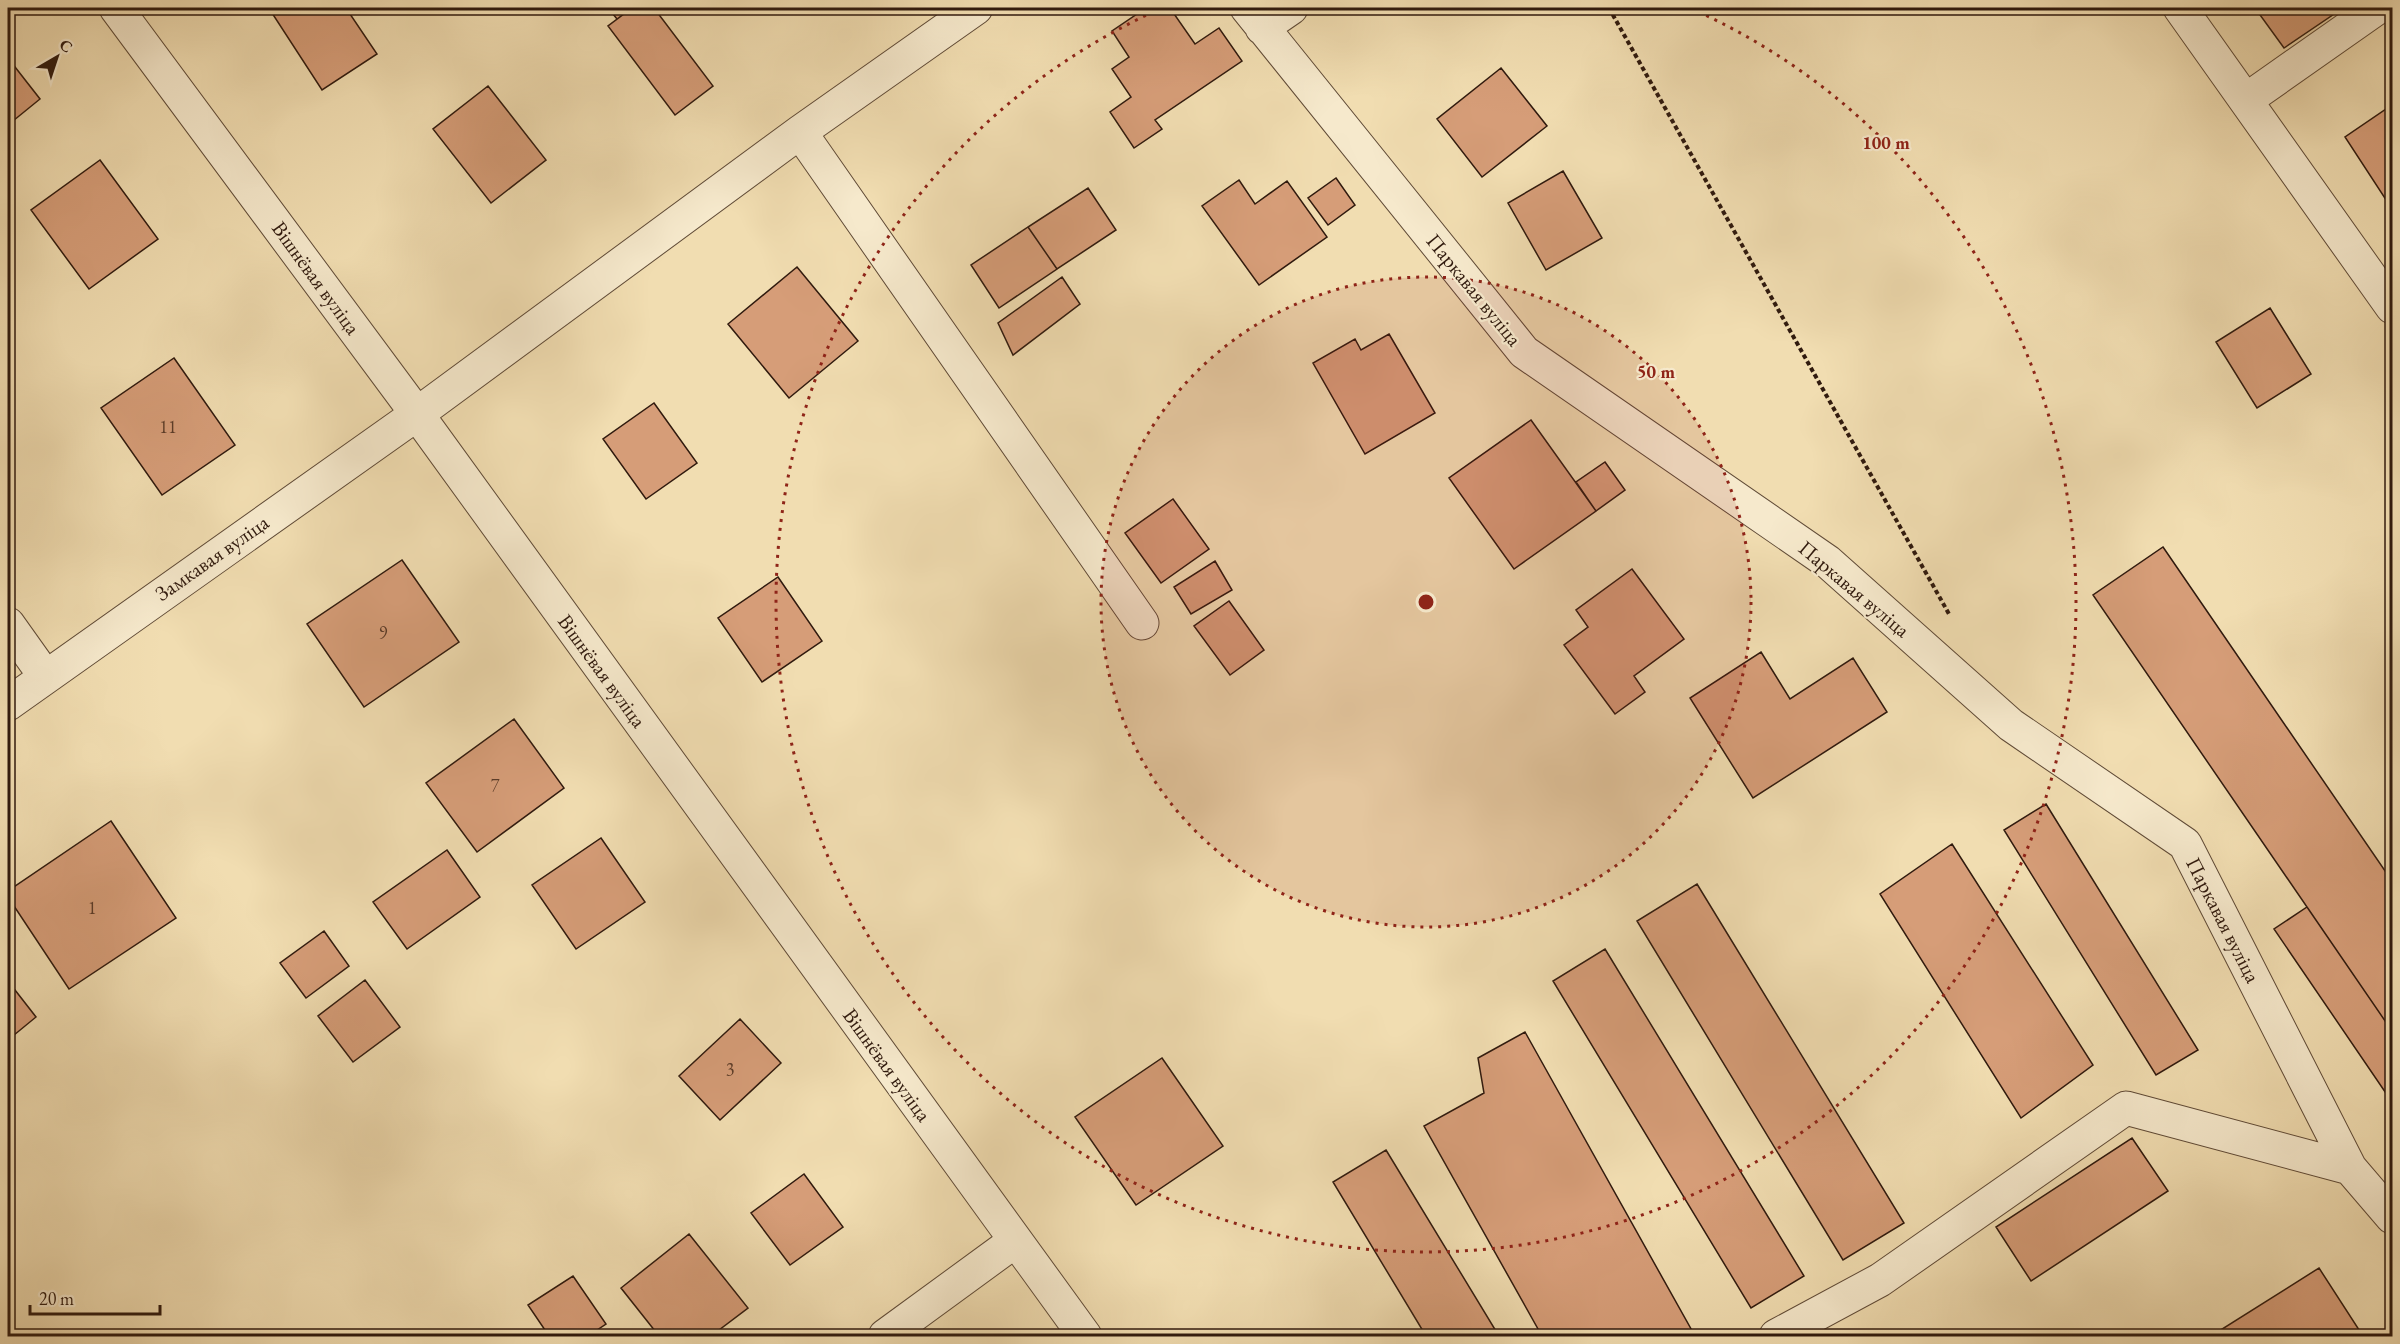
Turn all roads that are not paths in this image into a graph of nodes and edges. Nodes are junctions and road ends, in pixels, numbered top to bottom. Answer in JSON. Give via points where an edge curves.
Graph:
{"nodes":[{"id":1,"x":117,"y":8,"type":"edge"},
{"id":2,"x":976,"y":8,"type":"edge"},
{"id":3,"x":1291,"y":8,"type":"edge"},
{"id":4,"x":2180,"y":8,"type":"edge"},
{"id":5,"x":2377,"y":8,"type":"edge"},
{"id":6,"x":1254,"y":18,"type":"edge"},
{"id":7,"x":2246,"y":99,"type":"junction"},
{"id":8,"x":800,"y":132,"type":"junction"},
{"id":9,"x":2392,"y":307,"type":"edge"},
{"id":10,"x":417,"y":414,"type":"junction"},
{"id":11,"x":1142,"y":623,"type":"dead end"},
{"id":12,"x":8,"y":624,"type":"edge"},
{"id":13,"x":45,"y":676,"type":"junction"},
{"id":14,"x":8,"y":704,"type":"edge"},
{"id":15,"x":2350,"y":1168,"type":"junction"},
{"id":16,"x":2392,"y":1217,"type":"edge"},
{"id":17,"x":1015,"y":1241,"type":"junction"},
{"id":18,"x":885,"y":1336,"type":"edge"},
{"id":19,"x":1085,"y":1336,"type":"edge"},
{"id":20,"x":1776,"y":1336,"type":"edge"}],
"edges":[{"from":1,"to":10,"type":"street","name":"Вішнёвая вуліца"},
{"from":2,"to":8,"type":"street","name":"Замкавая вуліца"},
{"from":3,"to":6,"type":"street"},
{"from":4,"to":7,"type":"street"},
{"from":5,"to":7,"type":"street"},
{"from":6,"to":15,"type":"street","name":"Паркавая вуліца","via":[[1524,352],[1828,562],[2011,725],[2185,844]]},
{"from":7,"to":9,"type":"street"},
{"from":8,"to":10,"type":"street","name":"Замкавая вуліца"},
{"from":8,"to":11,"type":"street"},
{"from":10,"to":13,"type":"street","name":"Замкавая вуліца"},
{"from":10,"to":17,"type":"street","name":"Вішнёвая вуліца"},
{"from":12,"to":13,"type":"street"},
{"from":13,"to":14,"type":"street","name":"Замкавая вуліца"},
{"from":15,"to":16,"type":"street","name":"Паркавая вуліца"},
{"from":15,"to":20,"type":"street","via":[[2126,1108],[1880,1280]]},
{"from":17,"to":18,"type":"street"},
{"from":17,"to":19,"type":"street","name":"Вішнёвая вуліца"}]}
